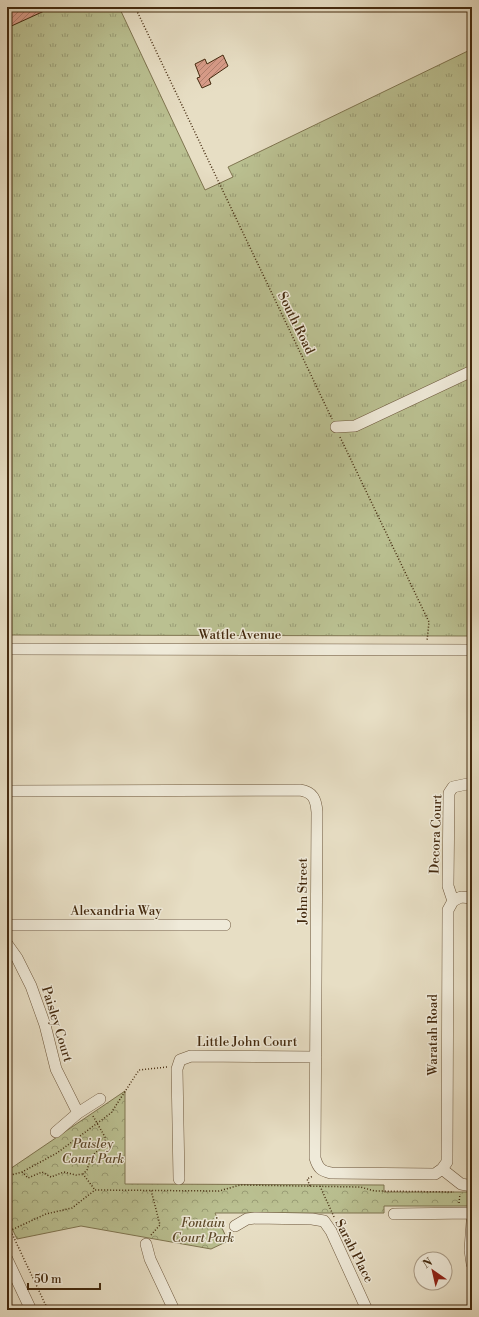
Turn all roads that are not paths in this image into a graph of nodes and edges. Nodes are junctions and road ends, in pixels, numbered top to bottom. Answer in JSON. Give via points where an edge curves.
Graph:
{"nodes":[{"id":1,"x":472,"y":371,"type":"edge"},
{"id":2,"x":336,"y":427,"type":"road end"},
{"id":3,"x":7,"y":649,"type":"edge"},
{"id":4,"x":472,"y":650,"type":"edge"},
{"id":5,"x":472,"y":783,"type":"edge"},
{"id":6,"x":7,"y":790,"type":"edge"},
{"id":7,"x":472,"y":898,"type":"edge"},
{"id":8,"x":453,"y":901,"type":"junction"},
{"id":9,"x":7,"y":925,"type":"edge"},
{"id":10,"x":225,"y":925,"type":"dead end"},
{"id":11,"x":7,"y":944,"type":"edge"},
{"id":12,"x":316,"y":1056,"type":"junction"},
{"id":13,"x":100,"y":1099,"type":"dead end"},
{"id":14,"x":78,"y":1113,"type":"junction"},
{"id":15,"x":56,"y":1132,"type":"dead end"},
{"id":16,"x":442,"y":1169,"type":"junction"},
{"id":17,"x":179,"y":1179,"type":"dead end"},
{"id":18,"x":469,"y":1189,"type":"edge"},
{"id":19,"x":472,"y":1213,"type":"edge"},
{"id":20,"x":394,"y":1214,"type":"dead end"},
{"id":21,"x":472,"y":1222,"type":"edge"},
{"id":22,"x":235,"y":1226,"type":"dead end"},
{"id":23,"x":146,"y":1244,"type":"road end"},
{"id":24,"x":7,"y":1259,"type":"edge"},
{"id":25,"x":472,"y":1264,"type":"edge"},
{"id":26,"x":365,"y":1309,"type":"edge"},
{"id":27,"x":30,"y":1310,"type":"edge"},
{"id":28,"x":174,"y":1310,"type":"edge"}],
"edges":[{"from":1,"to":2,"type":"street","via":[[355,426]]},
{"from":3,"to":4,"type":"street","name":"Wattle Avenue"},
{"from":5,"to":8,"type":"street","name":"Decora Court","via":[[453,787],[449,793],[448,886]]},
{"from":6,"to":12,"type":"street","name":"John Street","via":[[300,790],[313,795],[317,812]]},
{"from":7,"to":8,"type":"street","via":[[461,897]]},
{"from":8,"to":16,"type":"street","name":"Waratah Road","via":[[448,910],[447,1162]]},
{"from":9,"to":10,"type":"street","name":"Alexandria Way"},
{"from":11,"to":14,"type":"street","name":"Paisley Court","via":[[31,986],[45,1025],[56,1069]]},
{"from":12,"to":16,"type":"street","name":"John Street","via":[[315,1158],[322,1172],[435,1174]]},
{"from":12,"to":17,"type":"street","name":"Little John Court","via":[[191,1056],[180,1060],[177,1066]]},
{"from":13,"to":14,"type":"street"},
{"from":14,"to":15,"type":"street"},
{"from":16,"to":18,"type":"street"},
{"from":19,"to":20,"type":"street"},
{"from":21,"to":25,"type":"street"},
{"from":22,"to":26,"type":"street","name":"Sarah Place","via":[[247,1219],[255,1218],[312,1219],[326,1223]]},
{"from":23,"to":28,"type":"street","via":[[150,1259]]},
{"from":24,"to":27,"type":"street"}]}
